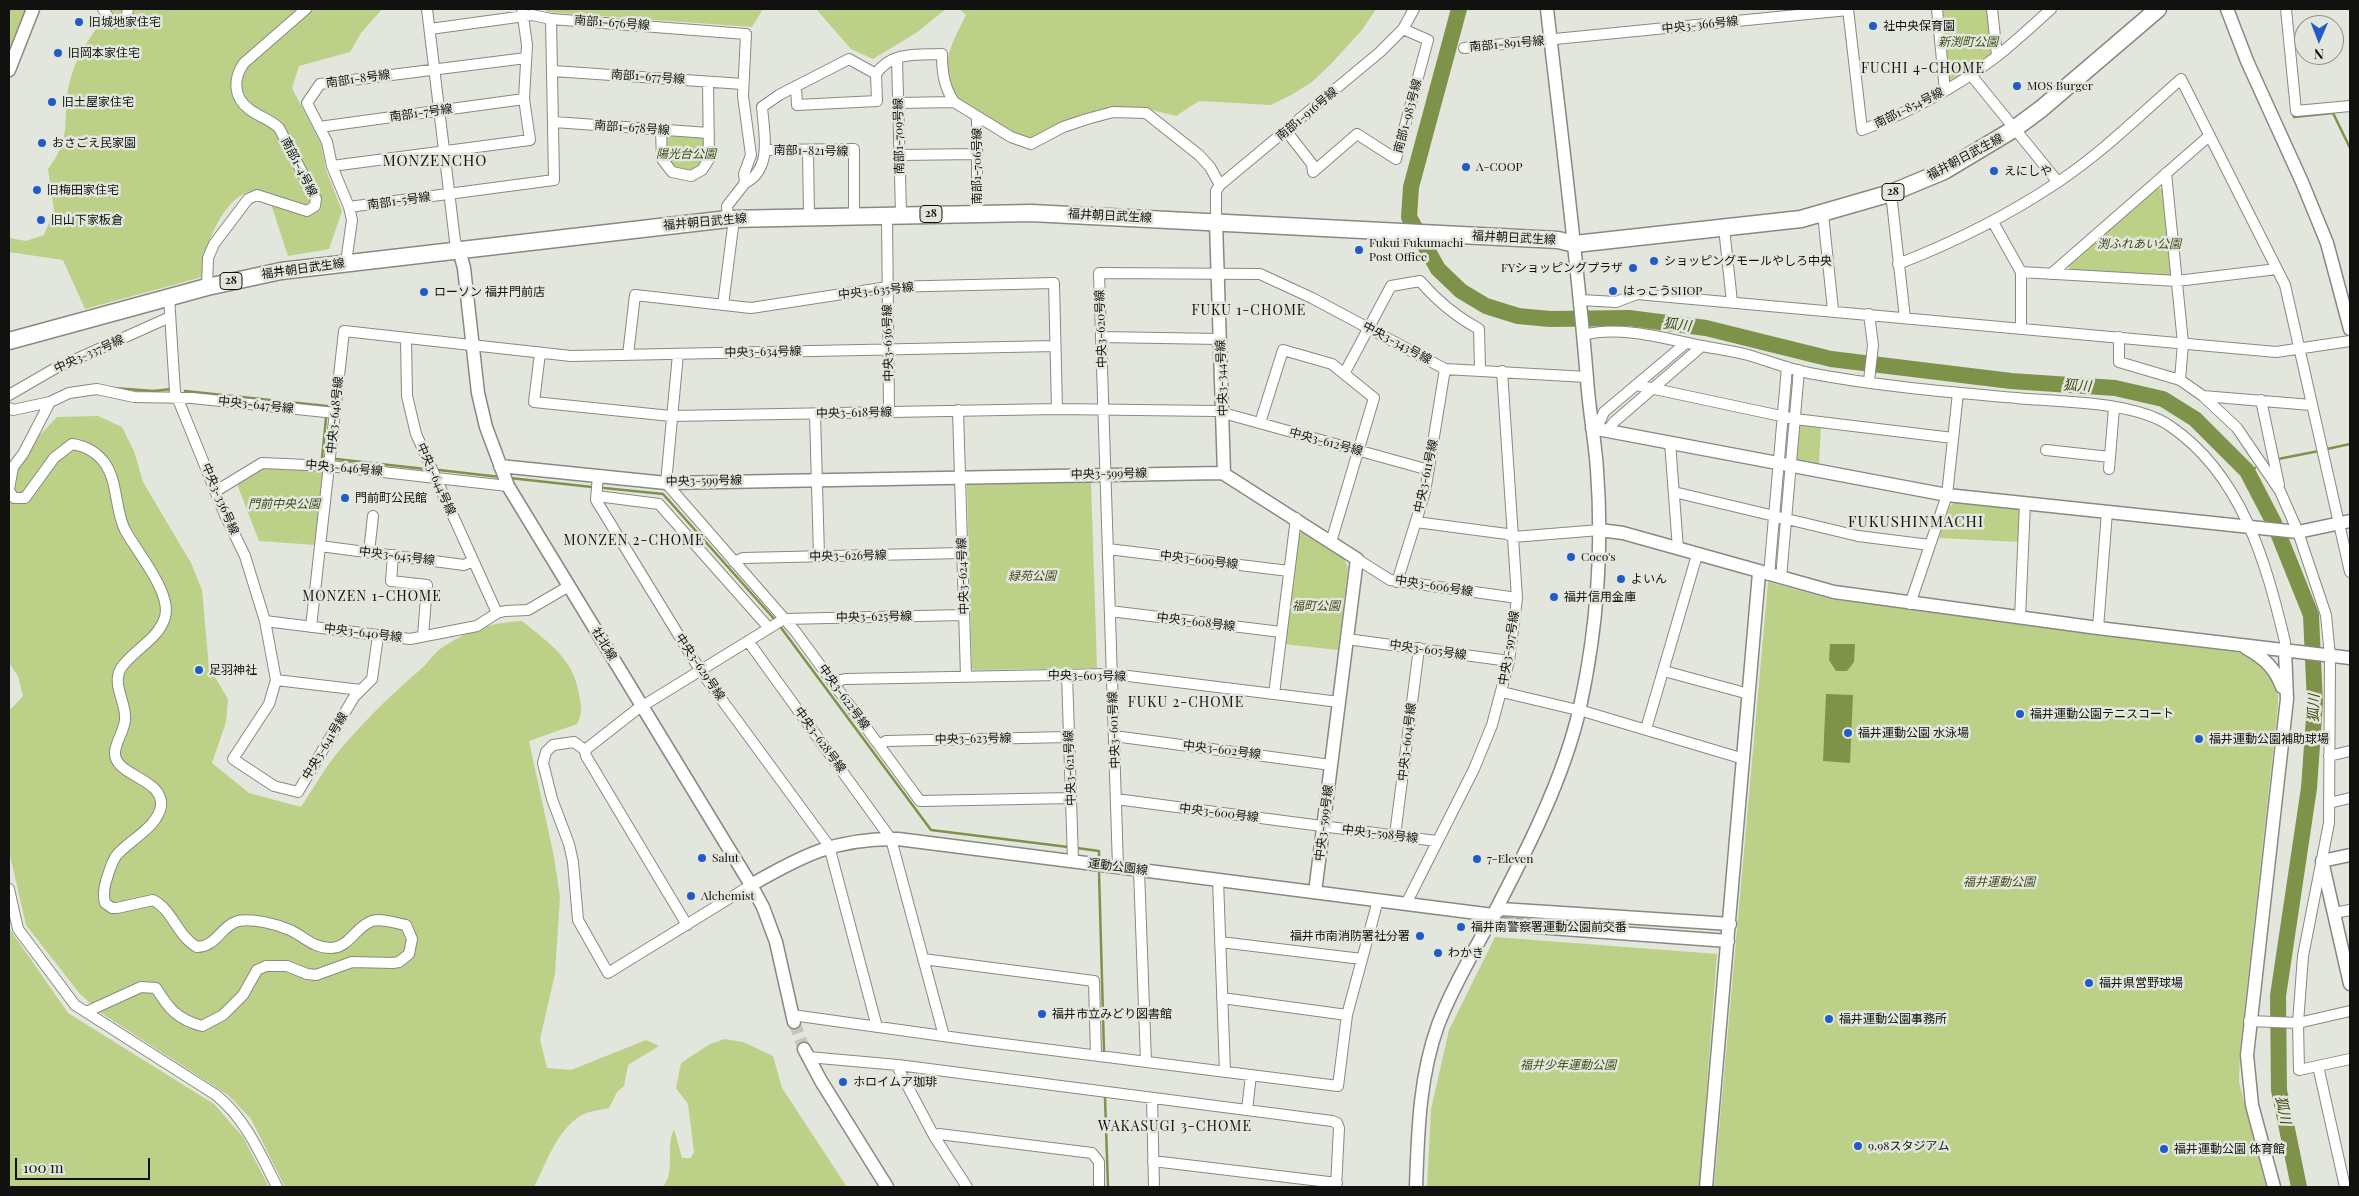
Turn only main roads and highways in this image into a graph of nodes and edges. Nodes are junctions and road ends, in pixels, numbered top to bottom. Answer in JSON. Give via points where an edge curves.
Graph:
{"nodes":[{"id":1,"x":2158,"y":9,"type":"edge"},
{"id":2,"x":9,"y":341,"type":"edge"}],
"edges":[{"from":1,"to":2,"type":"main road","name":"福井朝日武生線","number":"28","via":[[2041,109],[1944,171],[1891,193],[1823,214],[1780,222],[1575,244],[1558,240],[1031,213],[731,219],[272,273],[207,287]]}]}
